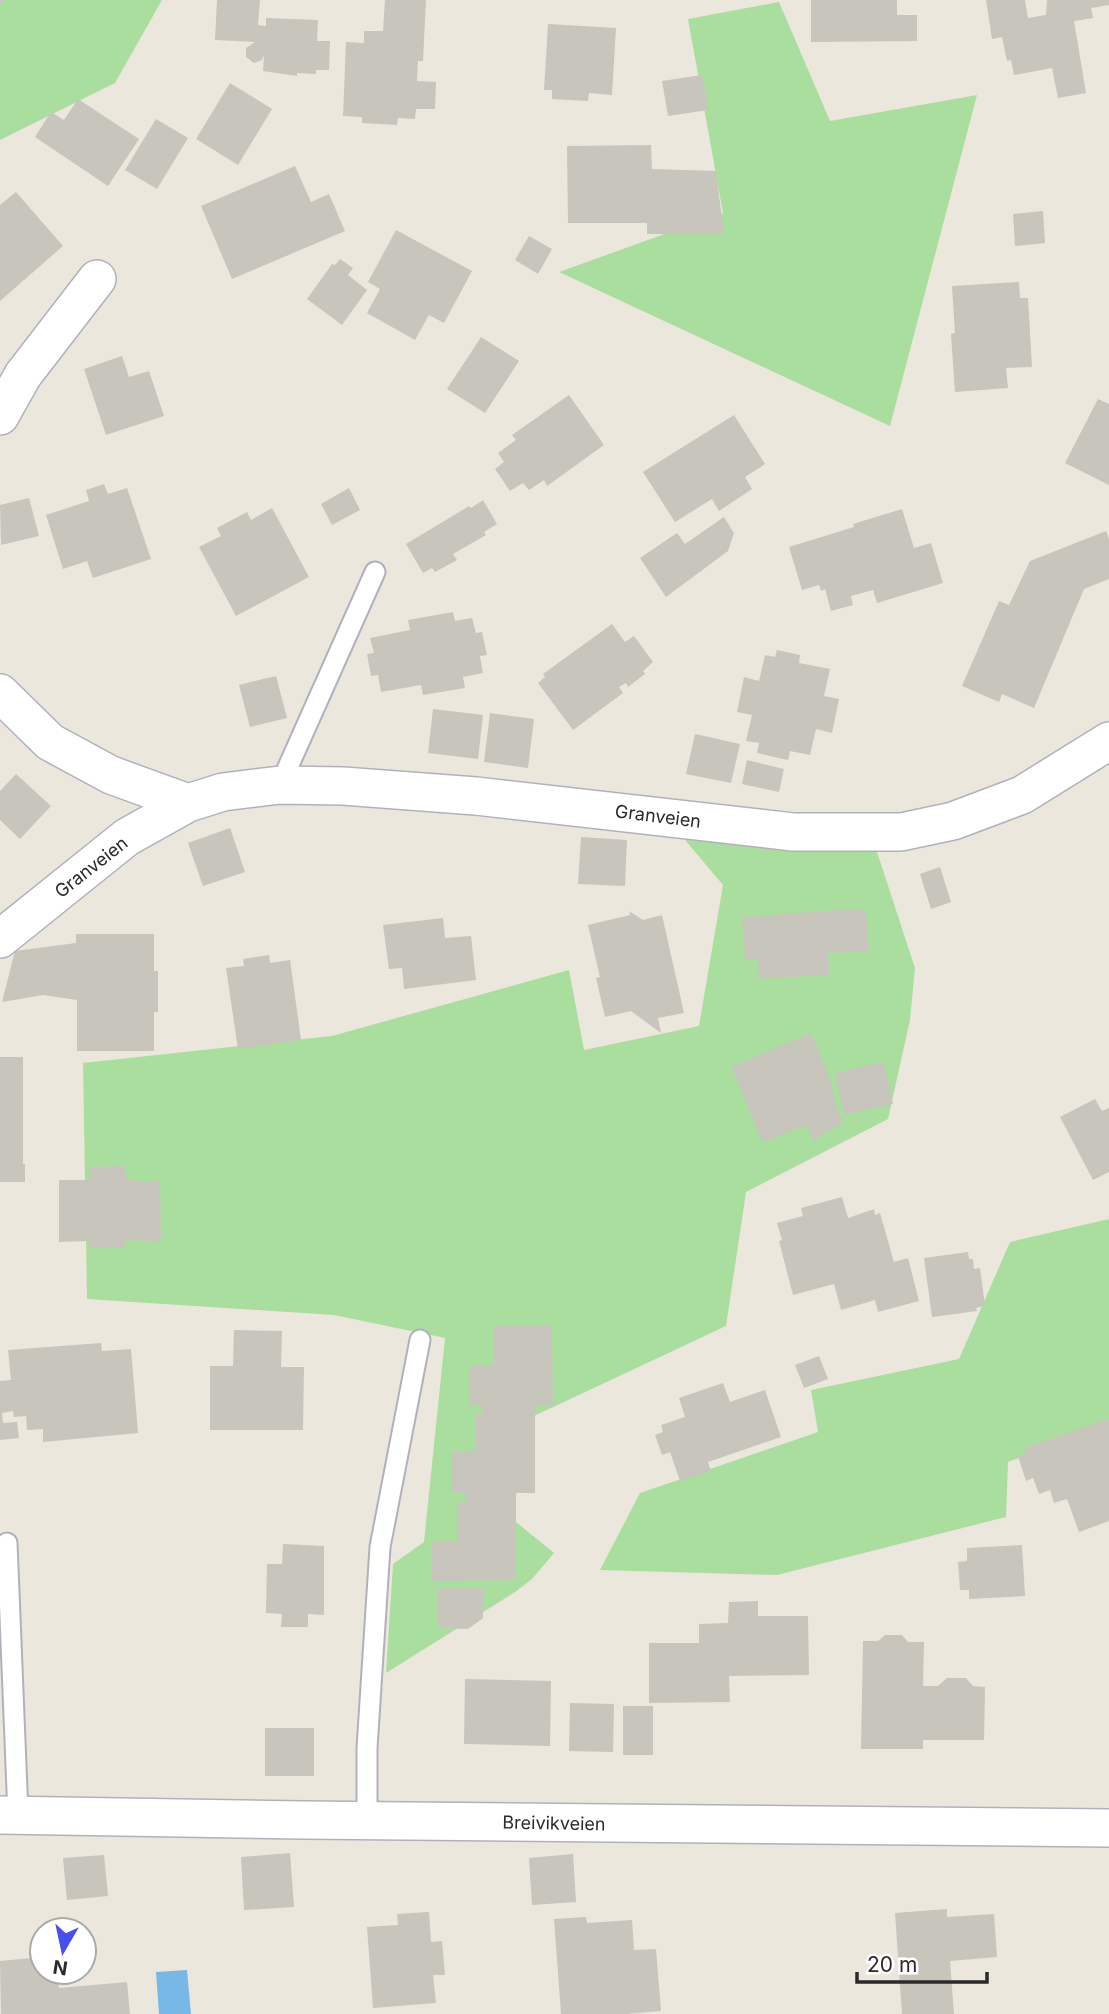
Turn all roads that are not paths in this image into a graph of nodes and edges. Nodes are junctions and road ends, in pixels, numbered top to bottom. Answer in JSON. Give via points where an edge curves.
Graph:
{"nodes":[{"id":1,"x":97,"y":279,"type":"dead end"},
{"id":2,"x":0,"y":416,"type":"edge"},
{"id":3,"x":375,"y":572,"type":"dead end"},
{"id":4,"x":0,"y":693,"type":"edge"},
{"id":5,"x":1109,"y":740,"type":"edge"},
{"id":6,"x":280,"y":785,"type":"junction"},
{"id":7,"x":188,"y":803,"type":"junction"},
{"id":8,"x":0,"y":939,"type":"edge"},
{"id":9,"x":420,"y":1340,"type":"dead end"},
{"id":10,"x":7,"y":1543,"type":"dead end"},
{"id":11,"x":9,"y":1815,"type":"edge"},
{"id":12,"x":367,"y":1820,"type":"junction"},
{"id":13,"x":1109,"y":1828,"type":"edge"}],
"edges":[{"from":1,"to":2,"type":"street","via":[[23,375]]},
{"from":3,"to":6,"type":"lane"},
{"from":4,"to":7,"type":"street","via":[[50,742],[111,775]]},
{"from":5,"to":6,"type":"street","name":"Granveien","via":[[1022,795],[953,821],[901,832],[793,832],[476,796]]},
{"from":6,"to":7,"type":"street","name":"Granveien","via":[[223,792]]},
{"from":7,"to":8,"type":"street","name":"Granveien","via":[[127,837]]},
{"from":9,"to":12,"type":"lane","via":[[380,1546]]},
{"from":10,"to":11,"type":"lane"},
{"from":11,"to":12,"type":"street","name":"Breivikveien"},
{"from":12,"to":13,"type":"street","name":"Breivikveien"}]}
